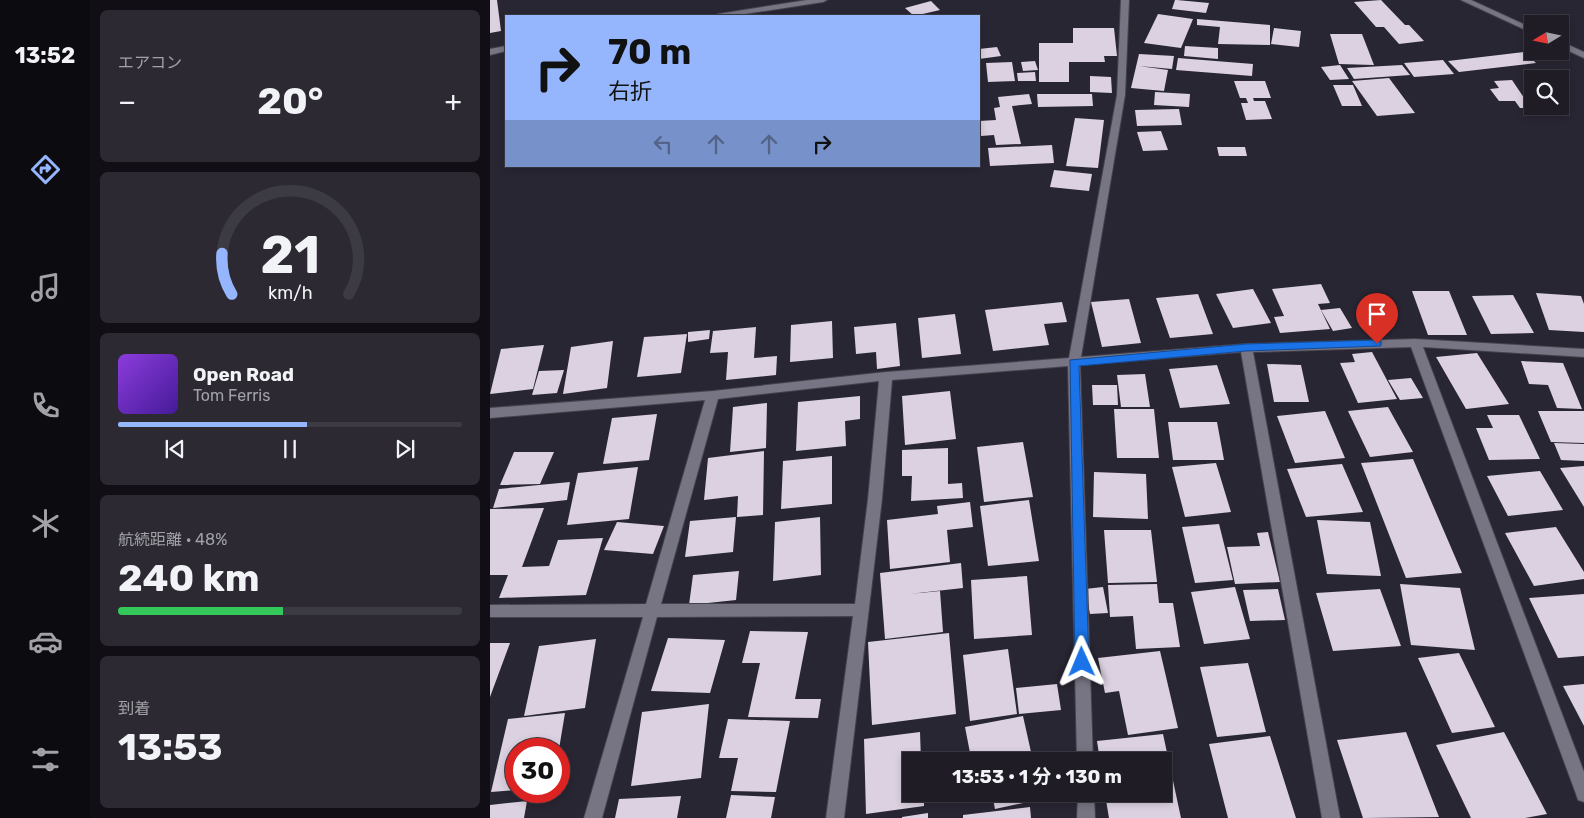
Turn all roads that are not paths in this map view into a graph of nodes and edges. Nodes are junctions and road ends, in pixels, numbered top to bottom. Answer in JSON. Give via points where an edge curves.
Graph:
{"nodes":[{"id":1,"x":823,"y":0,"type":"edge"},
{"id":2,"x":1124,"y":0,"type":"edge"},
{"id":3,"x":1465,"y":0,"type":"edge"},
{"id":4,"x":725,"y":15,"type":"edge"},
{"id":5,"x":1524,"y":27,"type":"edge"},
{"id":6,"x":1569,"y":48,"type":"edge"},
{"id":7,"x":505,"y":49,"type":"edge"},
{"id":8,"x":490,"y":52,"type":"edge"},
{"id":9,"x":1584,"y":55,"type":"edge"},
{"id":10,"x":1415,"y":343,"type":"junction"},
{"id":11,"x":1246,"y":348,"type":"junction"},
{"id":12,"x":1584,"y":352,"type":"edge"},
{"id":13,"x":1074,"y":362,"type":"junction"},
{"id":14,"x":886,"y":376,"type":"junction"},
{"id":15,"x":713,"y":395,"type":"junction"},
{"id":16,"x":490,"y":413,"type":"edge"},
{"id":17,"x":862,"y":610,"type":"junction"},
{"id":18,"x":490,"y":611,"type":"edge"},
{"id":19,"x":653,"y":611,"type":"junction"},
{"id":20,"x":1085,"y":752,"type":"edge"},
{"id":21,"x":1584,"y":794,"type":"edge"},
{"id":22,"x":1086,"y":802,"type":"edge"},
{"id":23,"x":593,"y":818,"type":"edge"},
{"id":24,"x":835,"y":818,"type":"edge"},
{"id":25,"x":1086,"y":818,"type":"edge"},
{"id":26,"x":1331,"y":818,"type":"edge"}],
"edges":[{"from":1,"to":4,"type":"street"},
{"from":2,"to":13,"type":"street","via":[[1121,94]]},
{"from":3,"to":5,"type":"street"},
{"from":6,"to":9,"type":"street"},
{"from":7,"to":8,"type":"street"},
{"from":10,"to":11,"type":"street"},
{"from":10,"to":12,"type":"street"},
{"from":10,"to":21,"type":"street"},
{"from":11,"to":13,"type":"street"},
{"from":11,"to":26,"type":"street"},
{"from":13,"to":14,"type":"street"},
{"from":13,"to":20,"type":"street"},
{"from":14,"to":15,"type":"street"},
{"from":14,"to":17,"type":"street"},
{"from":15,"to":16,"type":"street"},
{"from":15,"to":19,"type":"street"},
{"from":17,"to":19,"type":"street"},
{"from":17,"to":24,"type":"street"},
{"from":18,"to":19,"type":"street"},
{"from":19,"to":23,"type":"street"},
{"from":22,"to":25,"type":"street"}]}
